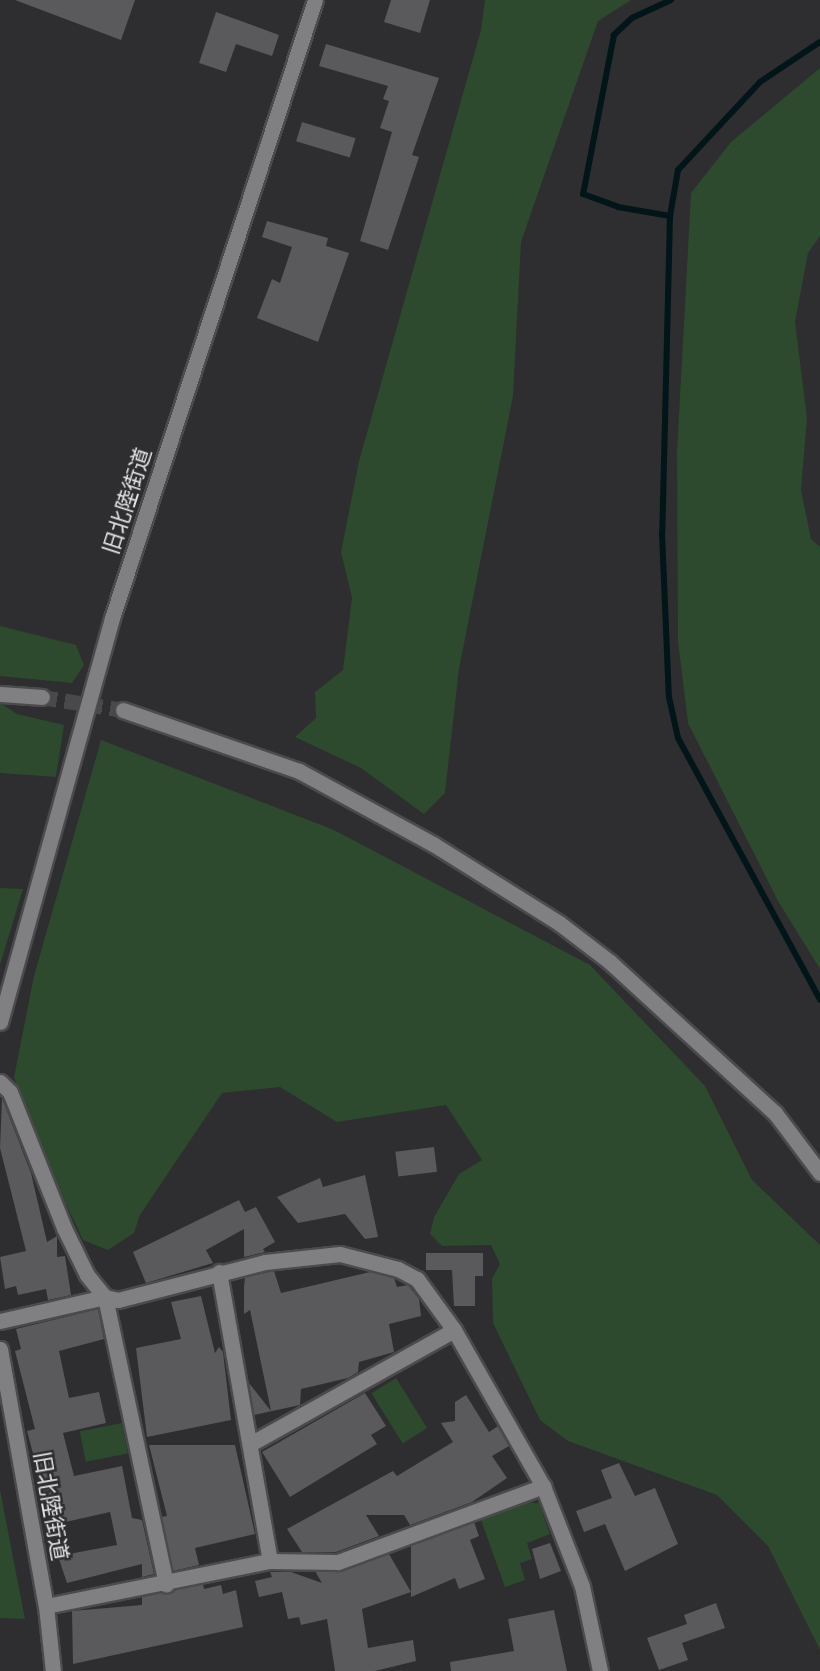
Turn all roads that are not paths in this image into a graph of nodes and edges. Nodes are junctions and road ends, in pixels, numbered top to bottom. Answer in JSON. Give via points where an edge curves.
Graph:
{"nodes":[{"id":1,"x":315,"y":0,"type":"edge"},
{"id":2,"x":0,"y":694,"type":"edge"},
{"id":3,"x":42,"y":697,"type":"tunnel mouth"},
{"id":4,"x":123,"y":711,"type":"tunnel mouth"},
{"id":5,"x":0,"y":1022,"type":"edge"},
{"id":6,"x":0,"y":1082,"type":"edge"},
{"id":7,"x":820,"y":1173,"type":"edge"},
{"id":8,"x":219,"y":1272,"type":"junction"},
{"id":9,"x":105,"y":1296,"type":"junction"},
{"id":10,"x":0,"y":1321,"type":"edge"},
{"id":11,"x":454,"y":1330,"type":"junction"},
{"id":12,"x":0,"y":1349,"type":"edge"},
{"id":13,"x":252,"y":1443,"type":"junction"},
{"id":14,"x":543,"y":1486,"type":"junction"},
{"id":15,"x":270,"y":1561,"type":"junction"},
{"id":16,"x":165,"y":1585,"type":"junction"},
{"id":17,"x":46,"y":1606,"type":"junction"},
{"id":18,"x":52,"y":1671,"type":"edge"},
{"id":19,"x":600,"y":1671,"type":"edge"}],
"edges":[{"from":1,"to":5,"type":"street","name":"旧北陸街道","via":[[112,618]]},
{"from":2,"to":3,"type":"street"},
{"from":4,"to":7,"type":"street","via":[[299,771],[433,844],[559,922],[610,962],[775,1113]]},
{"from":6,"to":9,"type":"street","via":[[10,1092],[87,1275]]},
{"from":8,"to":9,"type":"street","via":[[118,1300]]},
{"from":8,"to":11,"type":"street","via":[[340,1254],[398,1269],[417,1279]]},
{"from":8,"to":13,"type":"street"},
{"from":9,"to":10,"type":"street"},
{"from":9,"to":16,"type":"street"},
{"from":11,"to":13,"type":"street"},
{"from":11,"to":14,"type":"street"},
{"from":12,"to":17,"type":"street","name":"旧北陸街道"},
{"from":13,"to":15,"type":"street"},
{"from":14,"to":15,"type":"street","via":[[338,1562]]},
{"from":14,"to":19,"type":"street","via":[[582,1586]]},
{"from":15,"to":16,"type":"street"},
{"from":16,"to":17,"type":"street"},
{"from":17,"to":18,"type":"street","name":"旧北陸街道"}]}
